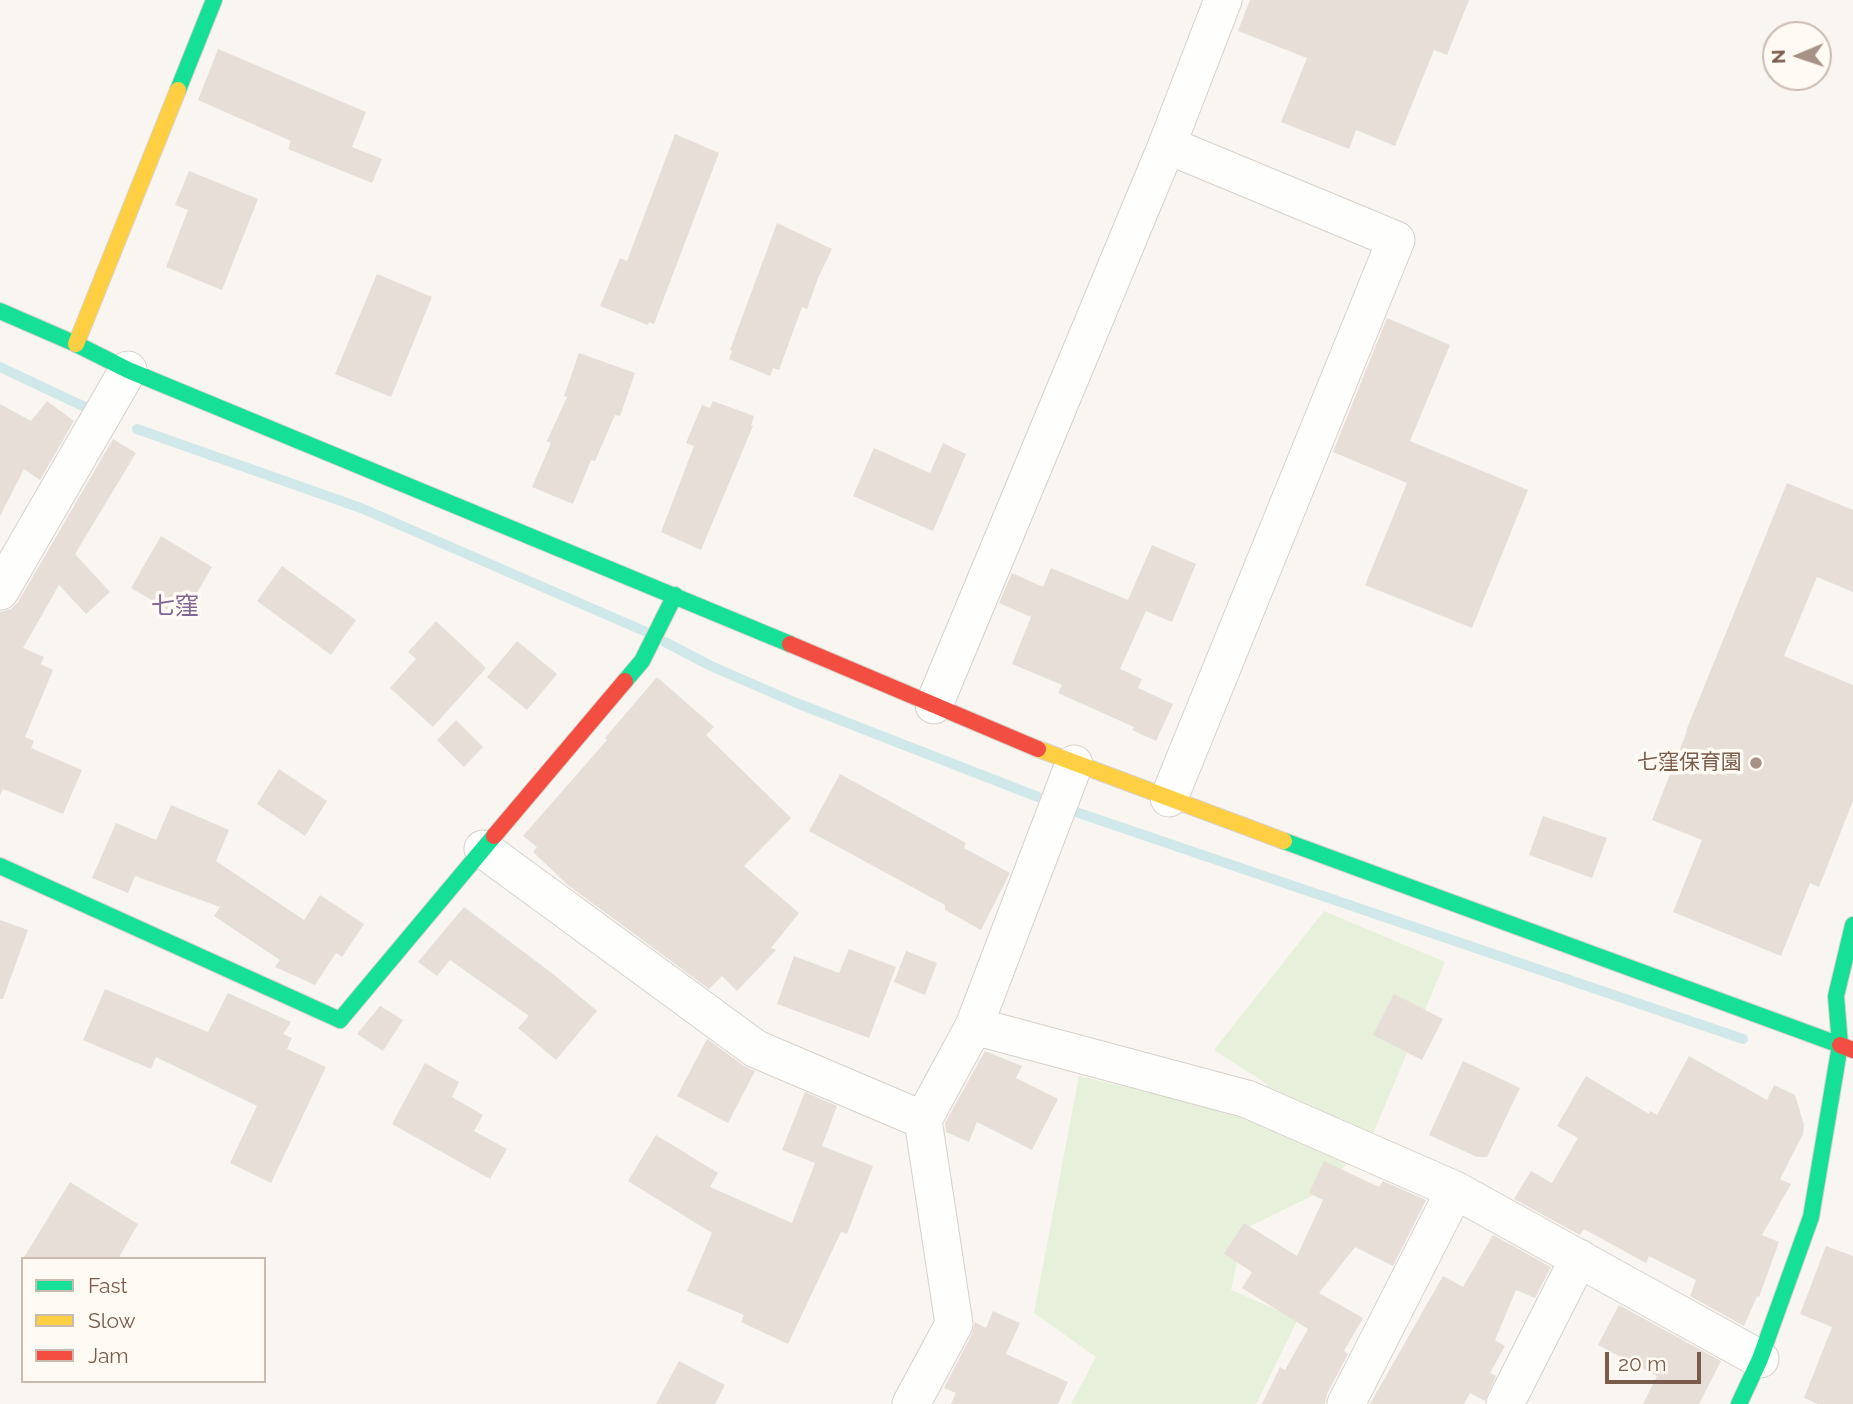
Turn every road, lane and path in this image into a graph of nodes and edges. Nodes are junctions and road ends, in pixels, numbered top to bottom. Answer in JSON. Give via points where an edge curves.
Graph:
{"nodes":[{"id":1,"x":214,"y":0,"type":"edge"},
{"id":2,"x":1223,"y":0,"type":"edge"},
{"id":3,"x":1167,"y":145,"type":"junction"},
{"id":4,"x":0,"y":311,"type":"edge"},
{"id":5,"x":76,"y":344,"type":"junction"},
{"id":6,"x":128,"y":370,"type":"junction"},
{"id":7,"x":0,"y":591,"type":"edge"},
{"id":8,"x":675,"y":595,"type":"junction"},
{"id":9,"x":934,"y":705,"type":"junction"},
{"id":10,"x":1074,"y":764,"type":"junction"},
{"id":11,"x":1169,"y":799,"type":"junction"},
{"id":12,"x":483,"y":849,"type":"junction"},
{"id":13,"x":0,"y":866,"type":"edge"},
{"id":14,"x":1853,"y":925,"type":"edge"},
{"id":15,"x":974,"y":1026,"type":"junction"},
{"id":16,"x":1847,"y":1048,"type":"edge"},
{"id":17,"x":923,"y":1120,"type":"junction"},
{"id":18,"x":1455,"y":1190,"type":"junction"},
{"id":19,"x":1579,"y":1258,"type":"junction"},
{"id":20,"x":1760,"y":1359,"type":"junction"},
{"id":21,"x":911,"y":1404,"type":"edge"},
{"id":22,"x":1346,"y":1404,"type":"edge"},
{"id":23,"x":1505,"y":1404,"type":"edge"},
{"id":24,"x":1738,"y":1404,"type":"edge"}],
"edges":[{"from":1,"to":5,"type":"street"},
{"from":2,"to":3,"type":"street"},
{"from":3,"to":9,"type":"street"},
{"from":3,"to":11,"type":"street","via":[[1396,240]]},
{"from":4,"to":5,"type":"street"},
{"from":5,"to":6,"type":"street"},
{"from":6,"to":7,"type":"street"},
{"from":6,"to":8,"type":"street"},
{"from":8,"to":9,"type":"street"},
{"from":8,"to":12,"type":"street","via":[[642,661]]},
{"from":9,"to":10,"type":"street"},
{"from":10,"to":11,"type":"street"},
{"from":10,"to":15,"type":"street"},
{"from":11,"to":16,"type":"street"},
{"from":12,"to":13,"type":"street","via":[[340,1020]]},
{"from":12,"to":17,"type":"street","via":[[756,1049]]},
{"from":14,"to":16,"type":"street","via":[[1836,996]]},
{"from":15,"to":17,"type":"street"},
{"from":15,"to":18,"type":"street","via":[[1247,1099]]},
{"from":16,"to":20,"type":"street","via":[[1811,1217]]},
{"from":17,"to":21,"type":"street","via":[[954,1324]]},
{"from":18,"to":19,"type":"street"},
{"from":18,"to":22,"type":"street"},
{"from":19,"to":20,"type":"street"},
{"from":19,"to":23,"type":"street"},
{"from":20,"to":24,"type":"street"}]}
